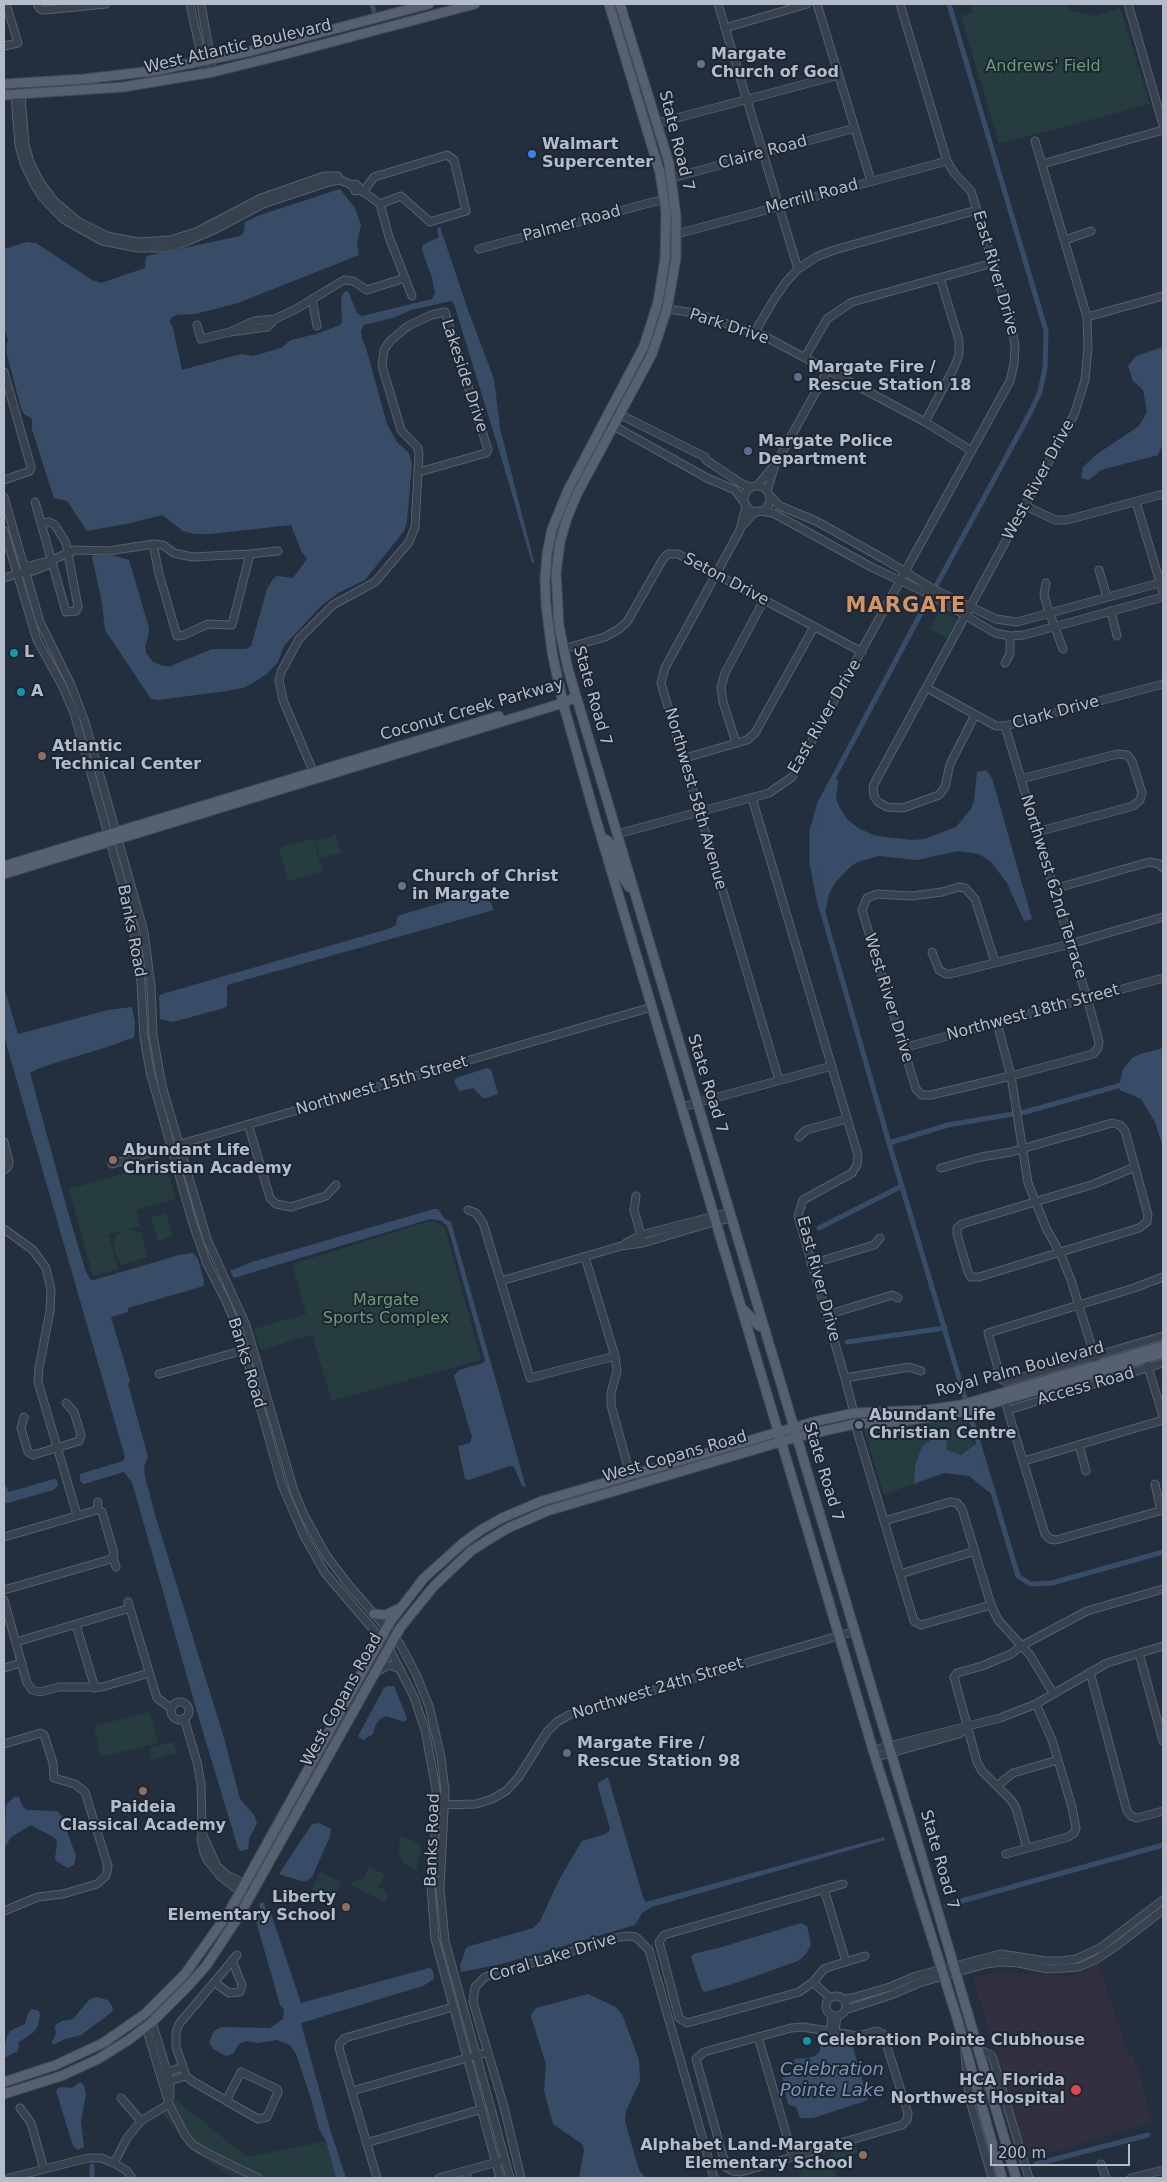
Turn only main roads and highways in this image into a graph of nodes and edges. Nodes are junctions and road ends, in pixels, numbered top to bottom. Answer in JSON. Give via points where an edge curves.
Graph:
{"nodes":[{"id":1,"x":429,"y":4,"type":"edge"},
{"id":2,"x":475,"y":4,"type":"edge"},
{"id":3,"x":610,"y":4,"type":"edge"},
{"id":4,"x":620,"y":4,"type":"edge"},
{"id":5,"x":410,"y":6,"type":"edge"},
{"id":6,"x":325,"y":31,"type":"junction"},
{"id":7,"x":311,"y":48,"type":"junction"},
{"id":8,"x":4,"y":84,"type":"edge"},
{"id":9,"x":4,"y":95,"type":"edge"},
{"id":10,"x":642,"y":108,"type":"junction"},
{"id":11,"x":647,"y":124,"type":"junction"},
{"id":12,"x":658,"y":124,"type":"junction"},
{"id":13,"x":664,"y":143,"type":"junction"},
{"id":14,"x":664,"y":199,"type":"junction"},
{"id":15,"x":676,"y":216,"type":"junction"},
{"id":16,"x":662,"y":282,"type":"junction"},
{"id":17,"x":667,"y":309,"type":"junction"},
{"id":18,"x":560,"y":506,"type":"junction"},
{"id":19,"x":564,"y":527,"type":"junction"},
{"id":20,"x":576,"y":697,"type":"junction"},
{"id":21,"x":562,"y":700,"type":"junction"},
{"id":22,"x":424,"y":738,"type":"junction"},
{"id":23,"x":420,"y":747,"type":"junction"},
{"id":24,"x":315,"y":775,"type":"junction"},
{"id":25,"x":595,"y":816,"type":"junction"},
{"id":26,"x":617,"y":834,"type":"junction"},
{"id":27,"x":113,"y":836,"type":"junction"},
{"id":28,"x":602,"y":839,"type":"junction"},
{"id":29,"x":4,"y":866,"type":"edge"},
{"id":30,"x":4,"y":874,"type":"edge"},
{"id":31,"x":636,"y":897,"type":"junction"},
{"id":32,"x":644,"y":978,"type":"junction"},
{"id":33,"x":664,"y":990,"type":"junction"},
{"id":34,"x":652,"y":1007,"type":"junction"},
{"id":35,"x":673,"y":1022,"type":"junction"},
{"id":36,"x":742,"y":1308,"type":"junction"},
{"id":37,"x":764,"y":1327,"type":"junction"},
{"id":38,"x":1163,"y":1346,"type":"edge"},
{"id":39,"x":1163,"y":1353,"type":"edge"},
{"id":40,"x":1145,"y":1360,"type":"junction"},
{"id":41,"x":1097,"y":1365,"type":"junction"},
{"id":42,"x":975,"y":1405,"type":"junction"},
{"id":43,"x":962,"y":1408,"type":"junction"},
{"id":44,"x":794,"y":1428,"type":"junction"},
{"id":45,"x":779,"y":1432,"type":"junction"},
{"id":46,"x":797,"y":1437,"type":"junction"},
{"id":47,"x":782,"y":1442,"type":"junction"},
{"id":48,"x":400,"y":1608,"type":"junction"},
{"id":49,"x":374,"y":1614,"type":"road end"},
{"id":50,"x":4,"y":2082,"type":"edge"},
{"id":51,"x":4,"y":2094,"type":"edge"},
{"id":52,"x":1002,"y":2178,"type":"edge"},
{"id":53,"x":1016,"y":2178,"type":"edge"}],
"edges":[{"from":1,"to":5,"type":"main road","name":"West Atlantic Boulevard"},
{"from":2,"to":7,"type":"main road","name":"West Atlantic Boulevard"},
{"from":3,"to":10,"type":"main road","name":"State Road 7"},
{"from":4,"to":12,"type":"main road","name":"State Road 7"},
{"from":5,"to":6,"type":"main road","name":"West Atlantic Boulevard"},
{"from":6,"to":7,"type":"main road","via":[[322,39]]},
{"from":6,"to":8,"type":"main road","name":"West Atlantic Boulevard","via":[[153,71]]},
{"from":7,"to":9,"type":"main road","name":"West Atlantic Boulevard","via":[[209,72],[123,87]]},
{"from":10,"to":11,"type":"main road","name":"State Road 7"},
{"from":10,"to":12,"type":"main road"},
{"from":11,"to":13,"type":"main road"},
{"from":11,"to":14,"type":"main road","name":"State Road 7"},
{"from":12,"to":13,"type":"main road","name":"State Road 7"},
{"from":13,"to":15,"type":"main road","name":"State Road 7"},
{"from":14,"to":15,"type":"main road","via":[[671,204]]},
{"from":14,"to":16,"type":"main road","name":"State Road 7","via":[[666,236]]},
{"from":15,"to":17,"type":"main road","name":"State Road 7","via":[[674,271]]},
{"from":16,"to":17,"type":"main road","via":[[666,286],[663,302]]},
{"from":16,"to":18,"type":"main road","name":"State Road 7","via":[[644,346]]},
{"from":17,"to":19,"type":"main road","name":"State Road 7","via":[[652,354],[577,494]]},
{"from":18,"to":19,"type":"main road"},
{"from":18,"to":21,"type":"main road","name":"State Road 7","via":[[547,554],[545,593]]},
{"from":19,"to":20,"type":"main road","name":"State Road 7","via":[[555,587],[563,649]]},
{"from":20,"to":21,"type":"main road","name":"Coconut Creek Parkway"},
{"from":20,"to":26,"type":"main road","name":"State Road 7"},
{"from":21,"to":22,"type":"main road","name":"Coconut Creek Parkway"},
{"from":21,"to":23,"type":"main road","name":"Coconut Creek Parkway"},
{"from":21,"to":25,"type":"main road","name":"State Road 7"},
{"from":22,"to":23,"type":"main road"},
{"from":22,"to":24,"type":"main road","name":"Coconut Creek Parkway"},
{"from":23,"to":24,"type":"main road","name":"Coconut Creek Parkway"},
{"from":24,"to":27,"type":"main road","name":"Coconut Creek Parkway"},
{"from":25,"to":26,"type":"main road","via":[[607,832]]},
{"from":25,"to":28,"type":"main road","name":"State Road 7"},
{"from":26,"to":31,"type":"main road","name":"State Road 7"},
{"from":27,"to":29,"type":"main road","name":"Coconut Creek Parkway"},
{"from":27,"to":30,"type":"main road","name":"Coconut Creek Parkway"},
{"from":28,"to":31,"type":"main road","via":[[613,847],[622,875]]},
{"from":28,"to":32,"type":"main road","name":"State Road 7"},
{"from":31,"to":33,"type":"main road","name":"State Road 7"},
{"from":32,"to":33,"type":"main road","via":[[655,989]]},
{"from":32,"to":34,"type":"main road","name":"State Road 7"},
{"from":33,"to":35,"type":"main road","name":"State Road 7"},
{"from":34,"to":35,"type":"main road","via":[[664,1010]]},
{"from":34,"to":36,"type":"main road","name":"State Road 7"},
{"from":35,"to":37,"type":"main road","name":"State Road 7"},
{"from":36,"to":37,"type":"main road","via":[[759,1326]]},
{"from":36,"to":45,"type":"main road","name":"State Road 7"},
{"from":37,"to":44,"type":"main road","name":"State Road 7"},
{"from":38,"to":40,"type":"main road","name":"Royal Palm Boulevard"},
{"from":39,"to":40,"type":"main road","name":"Royal Palm Boulevard"},
{"from":40,"to":41,"type":"main road","name":"Royal Palm Boulevard"},
{"from":41,"to":42,"type":"main road","name":"Royal Palm Boulevard"},
{"from":41,"to":42,"type":"main road","name":"Royal Palm Boulevard","via":[[1007,1405]]},
{"from":42,"to":43,"type":"main road","name":"Royal Palm Boulevard"},
{"from":43,"to":44,"type":"main road","name":"Royal Palm Boulevard","via":[[854,1413]]},
{"from":43,"to":46,"type":"main road","name":"Royal Palm Boulevard","via":[[904,1421],[855,1424]]},
{"from":44,"to":45,"type":"main road","name":"West Copans Road"},
{"from":44,"to":46,"type":"main road","name":"State Road 7"},
{"from":45,"to":47,"type":"main road","name":"State Road 7"},
{"from":45,"to":48,"type":"main road","name":"West Copans Road","via":[[542,1500],[488,1526],[463,1543],[424,1578]]},
{"from":46,"to":47,"type":"main road","name":"West Copans Road"},
{"from":46,"to":53,"type":"main road","name":"State Road 7"},
{"from":47,"to":51,"type":"main road","name":"West Copans Road","via":[[547,1511],[508,1528],[471,1551],[414,1609],[388,1648],[254,1889],[206,1966],[177,1998],[130,2039],[61,2076]]},
{"from":47,"to":52,"type":"main road","name":"State Road 7"},
{"from":48,"to":49,"type":"main road","via":[[386,1615]]},
{"from":48,"to":50,"type":"main road","name":"West Copans Road","via":[[380,1638],[214,1935],[191,1966],[145,2014],[103,2043],[32,2074]]}]}
